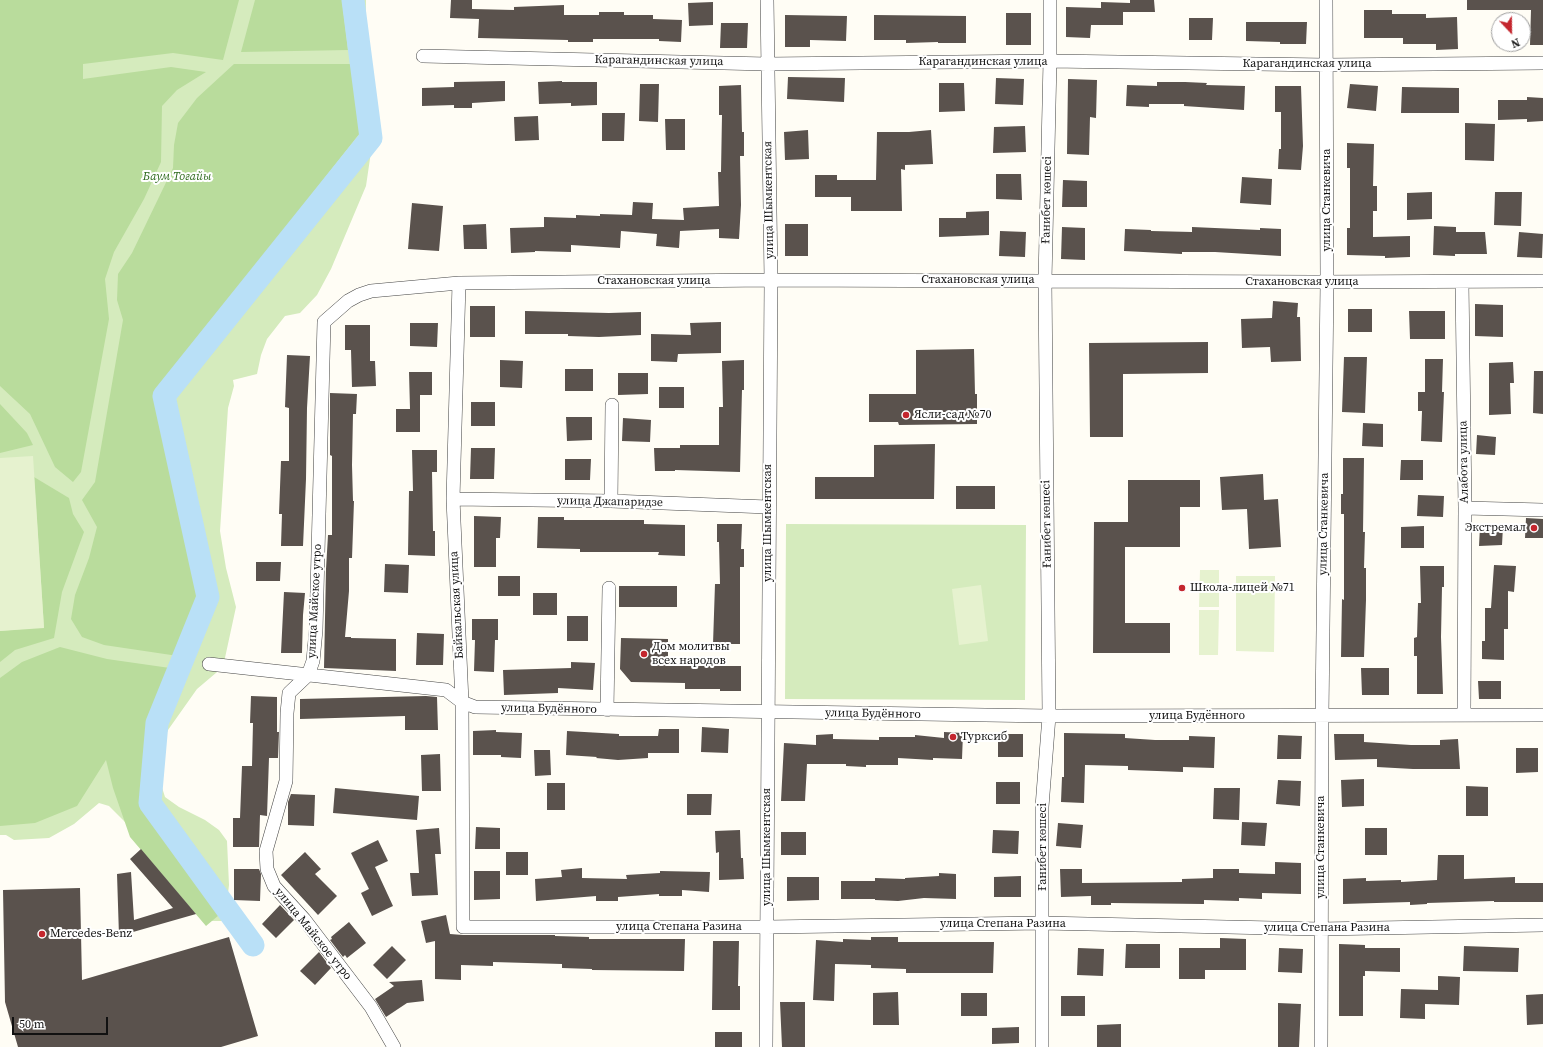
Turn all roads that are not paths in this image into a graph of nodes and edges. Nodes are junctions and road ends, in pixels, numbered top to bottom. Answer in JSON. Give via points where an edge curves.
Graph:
{"nodes":[{"id":1,"x":768,"y":0,"type":"edge"},
{"id":2,"x":1050,"y":0,"type":"edge"},
{"id":3,"x":1326,"y":0,"type":"edge"},
{"id":4,"x":423,"y":56,"type":"dead end"},
{"id":5,"x":1050,"y":61,"type":"junction"},
{"id":6,"x":1543,"y":63,"type":"edge"},
{"id":7,"x":767,"y":64,"type":"junction"},
{"id":8,"x":1326,"y":65,"type":"junction"},
{"id":9,"x":771,"y":280,"type":"junction"},
{"id":10,"x":1045,"y":280,"type":"junction"},
{"id":11,"x":1543,"y":281,"type":"edge"},
{"id":12,"x":1327,"y":282,"type":"junction"},
{"id":13,"x":1462,"y":282,"type":"junction"},
{"id":14,"x":459,"y":283,"type":"junction"},
{"id":15,"x":414,"y":287,"type":"joint"},
{"id":16,"x":612,"y":405,"type":"dead end"},
{"id":17,"x":453,"y":499,"type":"junction"},
{"id":18,"x":611,"y":501,"type":"junction"},
{"id":19,"x":768,"y":507,"type":"junction"},
{"id":20,"x":1465,"y":508,"type":"junction"},
{"id":21,"x":1543,"y":510,"type":"edge"},
{"id":22,"x":609,"y":588,"type":"dead end"},
{"id":23,"x":209,"y":664,"type":"dead end"},
{"id":24,"x":308,"y":675,"type":"junction"},
{"id":25,"x":462,"y":702,"type":"junction"},
{"id":26,"x":607,"y":710,"type":"junction"},
{"id":27,"x":767,"y":713,"type":"junction"},
{"id":28,"x":1464,"y":714,"type":"junction"},
{"id":29,"x":1543,"y":715,"type":"edge"},
{"id":30,"x":1049,"y":716,"type":"junction"},
{"id":31,"x":1322,"y":716,"type":"junction"},
{"id":32,"x":1042,"y":923,"type":"junction"},
{"id":33,"x":1543,"y":925,"type":"edge"},
{"id":34,"x":463,"y":927,"type":"joint"},
{"id":35,"x":767,"y":927,"type":"junction"},
{"id":36,"x":1320,"y":929,"type":"junction"},
{"id":37,"x":394,"y":1047,"type":"edge"},
{"id":38,"x":766,"y":1047,"type":"edge"},
{"id":39,"x":1042,"y":1047,"type":"edge"},
{"id":40,"x":1321,"y":1047,"type":"edge"}],
"edges":[{"from":1,"to":7,"type":"street","name":"улица Шымкентская"},
{"from":2,"to":5,"type":"street","name":"Ғанибет көшесі"},
{"from":3,"to":8,"type":"street","name":"улица Станкевича"},
{"from":4,"to":7,"type":"street","name":"Карагандинская улица"},
{"from":5,"to":7,"type":"street","name":"Карагандинская улица"},
{"from":5,"to":8,"type":"street","name":"Карагандинская улица"},
{"from":5,"to":10,"type":"street","name":"Ғанибет көшесі"},
{"from":6,"to":8,"type":"street","name":"Карагандинская улица"},
{"from":7,"to":9,"type":"street","name":"улица Шымкентская"},
{"from":8,"to":12,"type":"street","name":"улица Станкевича"},
{"from":9,"to":10,"type":"street","name":"Стахановская улица"},
{"from":9,"to":14,"type":"street","name":"Стахановская улица"},
{"from":9,"to":19,"type":"street","name":"улица Шымкентская"},
{"from":10,"to":12,"type":"street","name":"Стахановская улица"},
{"from":10,"to":30,"type":"street","name":"Ғанибет көшесі"},
{"from":11,"to":13,"type":"street","name":"Стахановская улица"},
{"from":12,"to":13,"type":"street","name":"Стахановская улица"},
{"from":12,"to":31,"type":"street","name":"улица Станкевича"},
{"from":13,"to":20,"type":"street","name":"Алабота улица"},
{"from":14,"to":15,"type":"street","name":"Стахановская улица"},
{"from":14,"to":17,"type":"street","name":"Байкальская улица"},
{"from":15,"to":24,"type":"street","name":"улица Майское утро","via":[[359,294],[324,322],[316,630],[313,661]]},
{"from":16,"to":18,"type":"street"},
{"from":17,"to":18,"type":"street","name":"улица Джапаридзе"},
{"from":17,"to":25,"type":"street","name":"Байкальская улица"},
{"from":18,"to":19,"type":"street","name":"улица Джапаридзе"},
{"from":19,"to":27,"type":"street","name":"улица Шымкентская"},
{"from":20,"to":21,"type":"street"},
{"from":20,"to":28,"type":"street","name":"Алабота улица"},
{"from":22,"to":26,"type":"street"},
{"from":23,"to":24,"type":"street","name":"улица Будённого"},
{"from":24,"to":25,"type":"street","name":"улица Будённого","via":[[446,690]]},
{"from":24,"to":37,"type":"street","name":"улица Майское утро","via":[[289,693],[286,781],[266,851],[267,869],[274,886],[304,919],[371,1007]]},
{"from":25,"to":26,"type":"street","name":"улица Будённого","via":[[475,707]]},
{"from":25,"to":34,"type":"street","name":"Байкальская улица"},
{"from":26,"to":27,"type":"street","name":"улица Будённого"},
{"from":27,"to":30,"type":"street","name":"улица Будённого"},
{"from":27,"to":35,"type":"street","name":"улица Шымкентская"},
{"from":28,"to":29,"type":"street","name":"улица Будённого"},
{"from":28,"to":31,"type":"street","name":"улица Будённого"},
{"from":30,"to":31,"type":"street","name":"улица Будённого"},
{"from":30,"to":32,"type":"street","name":"Ғанибет көшесі","via":[[1042,807]]},
{"from":31,"to":36,"type":"street","name":"улица Станкевича"},
{"from":32,"to":35,"type":"street","name":"улица Степана Разина"},
{"from":32,"to":36,"type":"street","name":"улица Степана Разина"},
{"from":32,"to":39,"type":"street","name":"Ғанибет көшесі"},
{"from":33,"to":36,"type":"street","name":"улица Степана Разина"},
{"from":34,"to":35,"type":"street","name":"улица Степана Разина"},
{"from":35,"to":38,"type":"street","name":"улица Шымкентская"},
{"from":36,"to":40,"type":"street","name":"улица Станкевича"}]}
